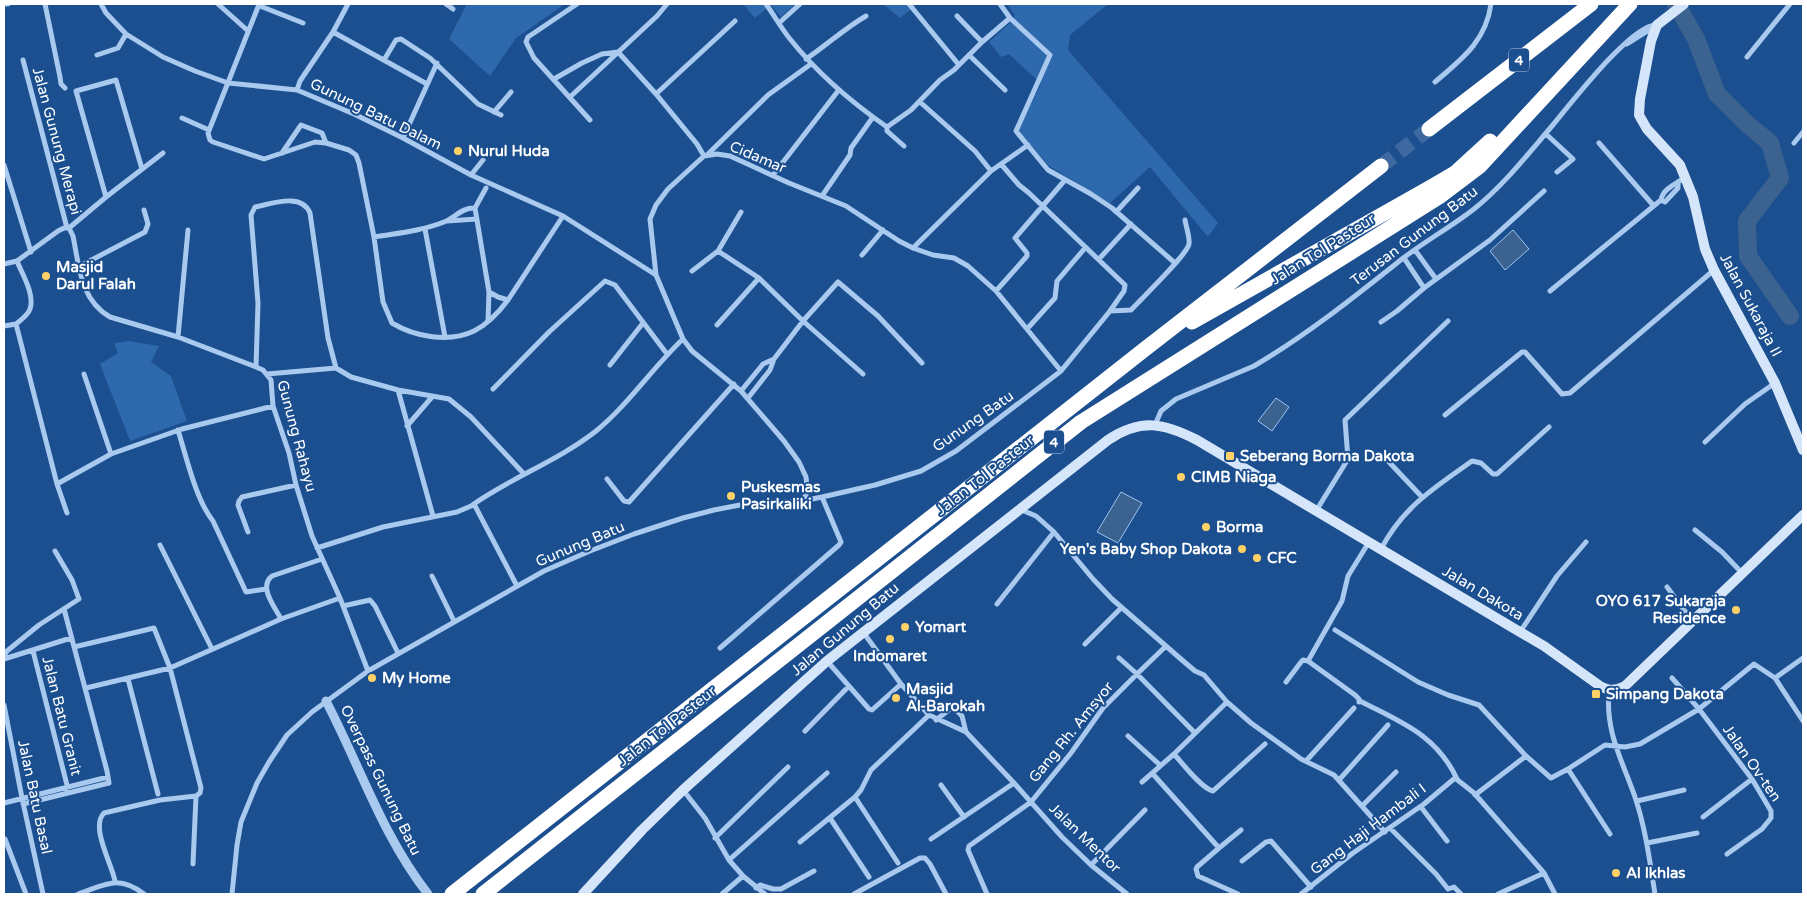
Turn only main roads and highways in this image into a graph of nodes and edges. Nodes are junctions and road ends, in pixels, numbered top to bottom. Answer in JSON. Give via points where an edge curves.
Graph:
{"nodes":[{"id":1,"x":1591,"y":4,"type":"edge"},
{"id":2,"x":1618,"y":4,"type":"edge"},
{"id":3,"x":1630,"y":4,"type":"edge"},
{"id":4,"x":1684,"y":4,"type":"edge"},
{"id":5,"x":1429,"y":129,"type":"tunnel mouth"},
{"id":6,"x":1381,"y":166,"type":"tunnel mouth"},
{"id":7,"x":1145,"y":349,"type":"junction"},
{"id":8,"x":1154,"y":425,"type":"joint"},
{"id":9,"x":1803,"y":450,"type":"edge"},
{"id":10,"x":1803,"y":515,"type":"edge"},
{"id":11,"x":452,"y":894,"type":"edge"},
{"id":12,"x":482,"y":894,"type":"edge"},
{"id":13,"x":582,"y":894,"type":"edge"}],
"edges":[{"from":1,"to":5,"type":"highway","number":"4"},
{"from":2,"to":7,"type":"highway","via":[[1482,150],[1455,173]]},
{"from":3,"to":12,"type":"highway","name":"Jalan Tol Pasteur","number":"4","via":[[1480,166],[1439,197],[1081,422]]},
{"from":4,"to":9,"type":"main road","name":"Jalan Sukaraja II","via":[[1656,28],[1639,115],[1647,129],[1680,165],[1682,180],[1693,197],[1705,249],[1714,270],[1775,383]]},
{"from":6,"to":7,"type":"highway","name":"Jalan Tol Pasteur","number":"4"},
{"from":7,"to":11,"type":"highway","name":"Jalan Tol Pasteur","number":"4"},
{"from":8,"to":10,"type":"main road","name":"Jalan Dakota","via":[[1197,440],[1520,632],[1609,690],[1625,686]]},
{"from":8,"to":13,"type":"main road","name":"Jalan Gunung Batu","via":[[1119,432],[863,631],[683,790]]}]}
